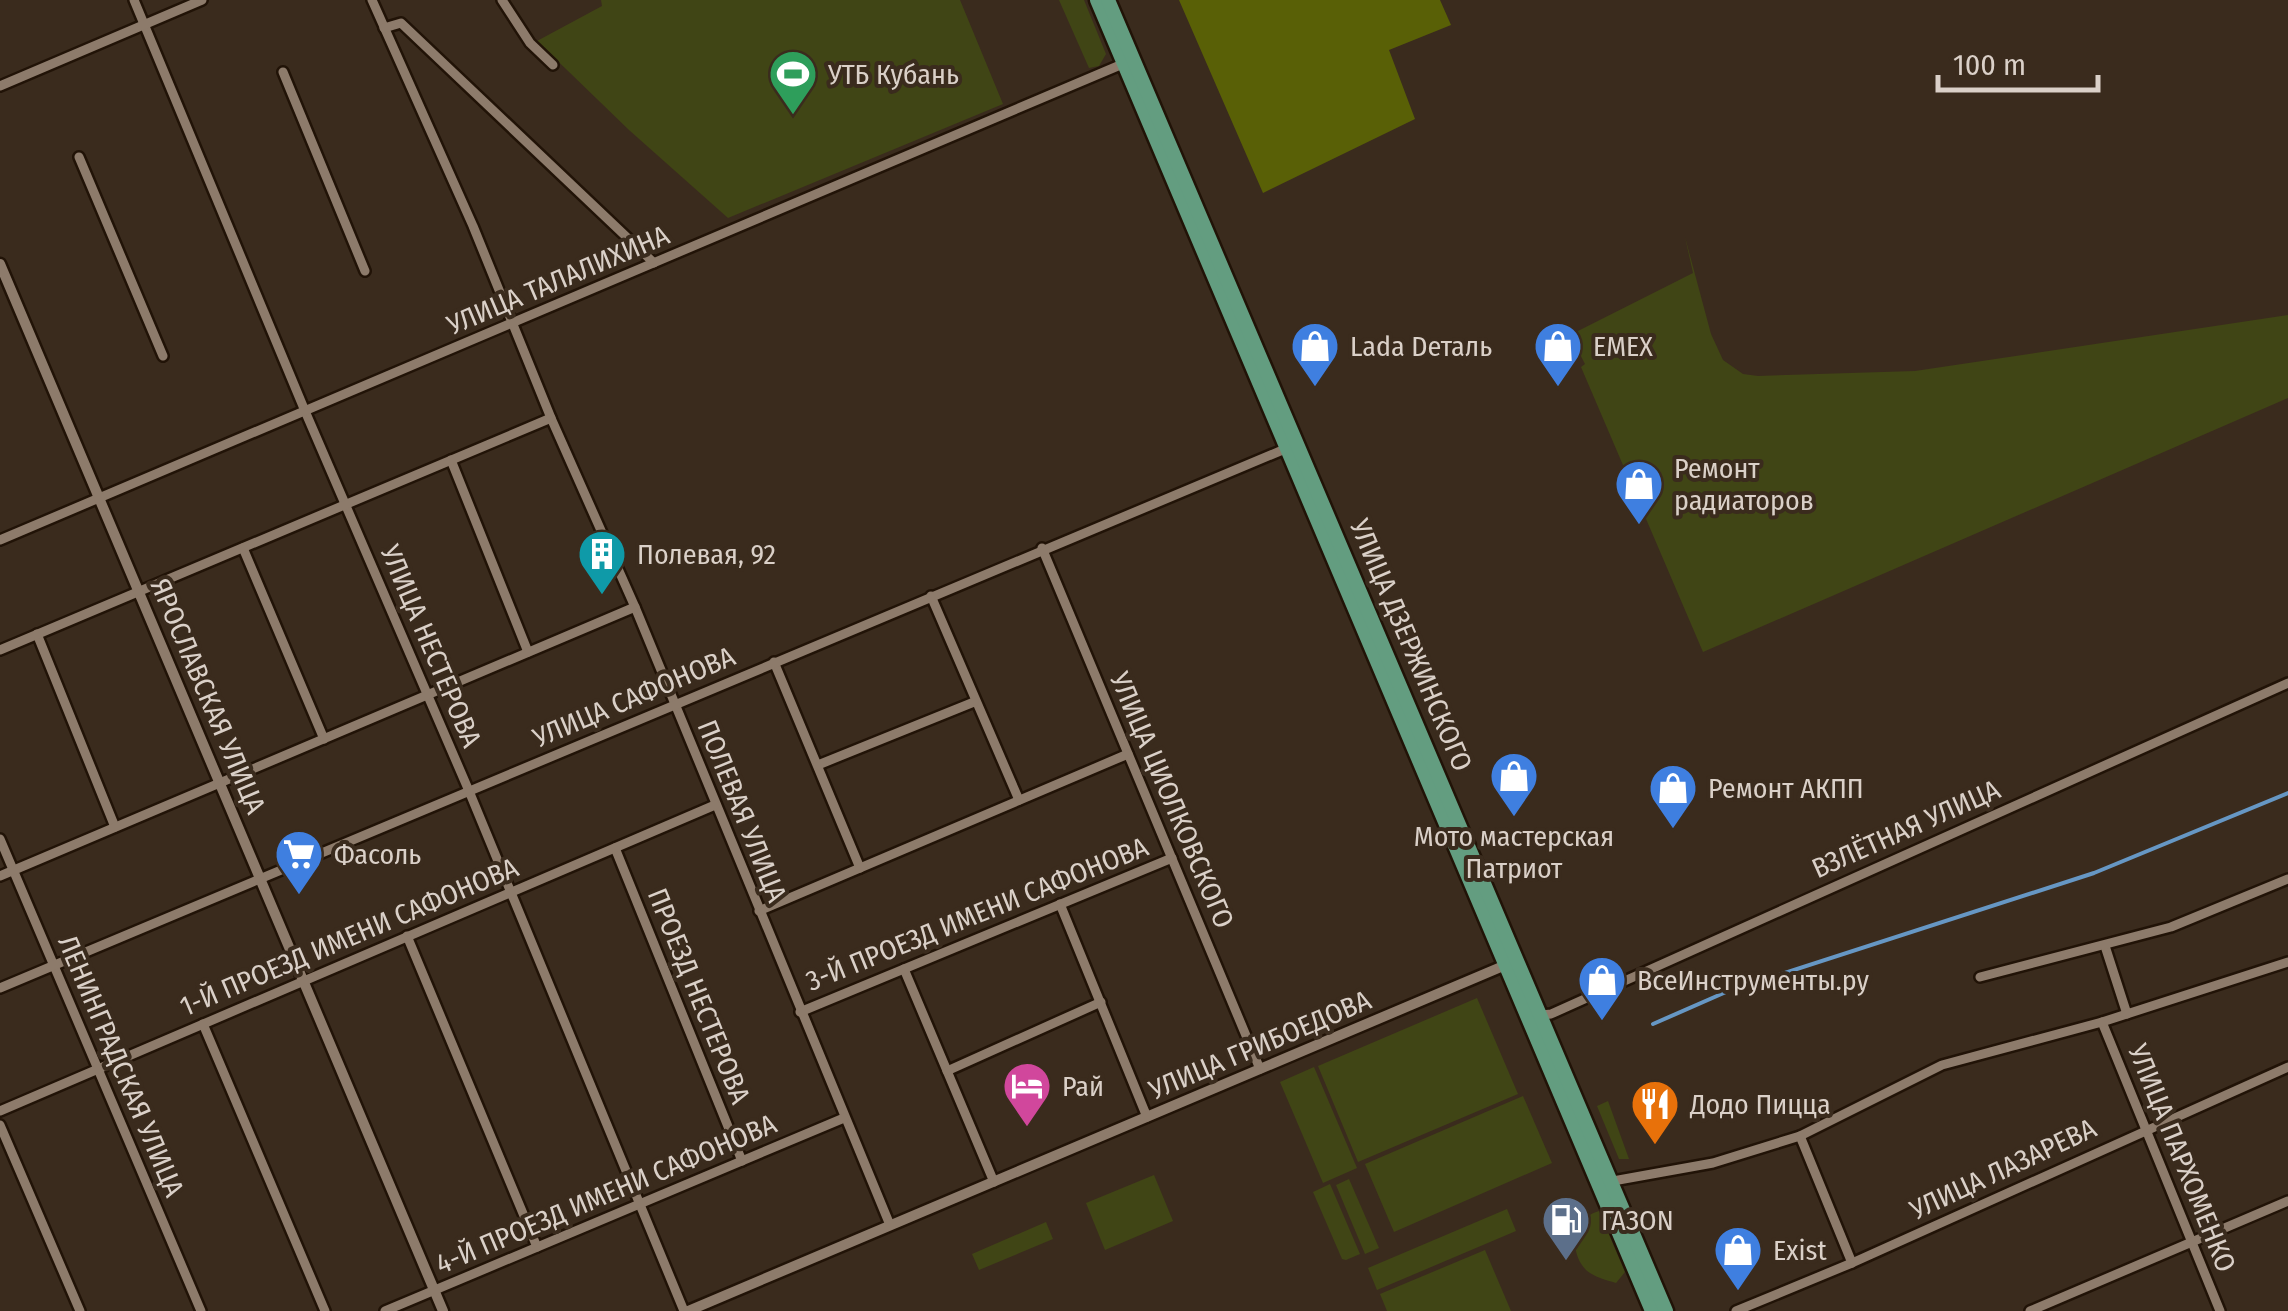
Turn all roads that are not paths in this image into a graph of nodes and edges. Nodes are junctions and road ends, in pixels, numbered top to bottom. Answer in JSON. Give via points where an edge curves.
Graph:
{"nodes":[{"id":1,"x":134,"y":0,"type":"edge"},
{"id":2,"x":202,"y":0,"type":"edge"},
{"id":3,"x":372,"y":0,"type":"edge"},
{"id":4,"x":502,"y":0,"type":"edge"},
{"id":5,"x":1097,"y":0,"type":"edge"},
{"id":6,"x":1108,"y":0,"type":"edge"},
{"id":7,"x":144,"y":24,"type":"junction"},
{"id":8,"x":384,"y":28,"type":"junction"},
{"id":9,"x":1128,"y":62,"type":"junction"},
{"id":10,"x":553,"y":65,"type":"dead end"},
{"id":11,"x":284,"y":72,"type":"dead end"},
{"id":12,"x":0,"y":86,"type":"edge"},
{"id":13,"x":79,"y":157,"type":"dead end"},
{"id":14,"x":654,"y":263,"type":"junction"},
{"id":15,"x":0,"y":264,"type":"edge"},
{"id":16,"x":365,"y":272,"type":"dead end"},
{"id":17,"x":514,"y":323,"type":"junction"},
{"id":18,"x":163,"y":356,"type":"dead end"},
{"id":19,"x":305,"y":411,"type":"junction"},
{"id":20,"x":551,"y":418,"type":"junction"},
{"id":21,"x":1285,"y":448,"type":"junction"},
{"id":22,"x":451,"y":460,"type":"junction"},
{"id":23,"x":100,"y":498,"type":"junction"},
{"id":24,"x":346,"y":505,"type":"junction"},
{"id":25,"x":0,"y":540,"type":"edge"},
{"id":26,"x":243,"y":548,"type":"junction"},
{"id":27,"x":1042,"y":548,"type":"junction"},
{"id":28,"x":140,"y":591,"type":"junction"},
{"id":29,"x":932,"y":596,"type":"junction"},
{"id":30,"x":635,"y":607,"type":"junction"},
{"id":31,"x":37,"y":634,"type":"junction"},
{"id":32,"x":0,"y":650,"type":"edge"},
{"id":33,"x":528,"y":652,"type":"junction"},
{"id":34,"x":774,"y":662,"type":"junction"},
{"id":35,"x":2288,"y":683,"type":"edge"},
{"id":36,"x":426,"y":696,"type":"junction"},
{"id":37,"x":974,"y":702,"type":"junction"},
{"id":38,"x":674,"y":704,"type":"junction"},
{"id":39,"x":324,"y":739,"type":"junction"},
{"id":40,"x":1128,"y":754,"type":"junction"},
{"id":41,"x":818,"y":765,"type":"junction"},
{"id":42,"x":219,"y":783,"type":"junction"},
{"id":43,"x":469,"y":791,"type":"junction"},
{"id":44,"x":1019,"y":800,"type":"junction"},
{"id":45,"x":715,"y":805,"type":"junction"},
{"id":46,"x":115,"y":828,"type":"junction"},
{"id":47,"x":0,"y":839,"type":"edge"},
{"id":48,"x":615,"y":848,"type":"junction"},
{"id":49,"x":1172,"y":858,"type":"junction"},
{"id":50,"x":860,"y":868,"type":"junction"},
{"id":51,"x":13,"y":870,"type":"junction"},
{"id":52,"x":0,"y":876,"type":"edge"},
{"id":53,"x":260,"y":879,"type":"junction"},
{"id":54,"x":2288,"y":880,"type":"edge"},
{"id":55,"x":510,"y":892,"type":"junction"},
{"id":56,"x":1060,"y":904,"type":"junction"},
{"id":57,"x":759,"y":912,"type":"junction"},
{"id":58,"x":408,"y":936,"type":"junction"},
{"id":59,"x":2105,"y":946,"type":"junction"},
{"id":60,"x":1512,"y":962,"type":"junction"},
{"id":61,"x":2288,"y":962,"type":"edge"},
{"id":62,"x":53,"y":966,"type":"junction"},
{"id":63,"x":904,"y":969,"type":"junction"},
{"id":64,"x":1980,"y":977,"type":"dead end"},
{"id":65,"x":302,"y":981,"type":"junction"},
{"id":66,"x":0,"y":988,"type":"edge"},
{"id":67,"x":1102,"y":1002,"type":"junction"},
{"id":68,"x":800,"y":1012,"type":"junction"},
{"id":69,"x":2127,"y":1014,"type":"junction"},
{"id":70,"x":1542,"y":1016,"type":"junction"},
{"id":71,"x":2102,"y":1022,"type":"junction"},
{"id":72,"x":203,"y":1024,"type":"junction"},
{"id":73,"x":2288,"y":1066,"type":"edge"},
{"id":74,"x":100,"y":1068,"type":"junction"},
{"id":75,"x":1260,"y":1069,"type":"junction"},
{"id":76,"x":947,"y":1071,"type":"junction"},
{"id":77,"x":0,"y":1111,"type":"edge"},
{"id":78,"x":1148,"y":1116,"type":"junction"},
{"id":79,"x":844,"y":1118,"type":"junction"},
{"id":80,"x":0,"y":1125,"type":"edge"},
{"id":81,"x":2146,"y":1128,"type":"junction"},
{"id":82,"x":1800,"y":1136,"type":"junction"},
{"id":83,"x":742,"y":1160,"type":"junction"},
{"id":84,"x":1613,"y":1181,"type":"junction"},
{"id":85,"x":994,"y":1182,"type":"junction"},
{"id":86,"x":2288,"y":1201,"type":"edge"},
{"id":87,"x":642,"y":1203,"type":"junction"},
{"id":88,"x":890,"y":1226,"type":"junction"},
{"id":89,"x":2190,"y":1242,"type":"junction"},
{"id":90,"x":537,"y":1247,"type":"junction"},
{"id":91,"x":1852,"y":1262,"type":"junction"},
{"id":92,"x":434,"y":1290,"type":"junction"},
{"id":93,"x":80,"y":1311,"type":"edge"},
{"id":94,"x":201,"y":1311,"type":"edge"},
{"id":95,"x":325,"y":1311,"type":"edge"},
{"id":96,"x":385,"y":1311,"type":"edge"},
{"id":97,"x":444,"y":1311,"type":"edge"},
{"id":98,"x":686,"y":1311,"type":"edge"},
{"id":99,"x":1652,"y":1311,"type":"edge"},
{"id":100,"x":1666,"y":1311,"type":"edge"},
{"id":101,"x":1736,"y":1311,"type":"edge"},
{"id":102,"x":2030,"y":1311,"type":"edge"},
{"id":103,"x":2220,"y":1311,"type":"edge"}],
"edges":[{"from":1,"to":7,"type":"street","name":"УЛИЦА НЕСТЕРОВА"},
{"from":2,"to":7,"type":"street"},
{"from":3,"to":8,"type":"street","name":"ПОЛЕВАЯ УЛИЦА"},
{"from":4,"to":10,"type":"street"},
{"from":5,"to":9,"type":"main road","name":"УЛИЦА ДЗЕРЖИНСКОГО"},
{"from":6,"to":9,"type":"main road","name":"УЛИЦА ДЗЕРЖИНСКОГО"},
{"from":7,"to":12,"type":"street"},
{"from":7,"to":19,"type":"street","name":"УЛИЦА НЕСТЕРОВА"},
{"from":8,"to":14,"type":"street","via":[[401,23]]},
{"from":8,"to":17,"type":"street","name":"ПОЛЕВАЯ УЛИЦА"},
{"from":9,"to":14,"type":"street","name":"УЛИЦА ТАЛАЛИХИНА"},
{"from":9,"to":21,"type":"main road","name":"УЛИЦА ДЗЕРЖИНСКОГО"},
{"from":9,"to":60,"type":"main road","name":"УЛИЦА ДЗЕРЖИНСКОГО"},
{"from":11,"to":16,"type":"street"},
{"from":13,"to":18,"type":"street"},
{"from":14,"to":17,"type":"street","name":"УЛИЦА ТАЛАЛИХИНА"},
{"from":15,"to":23,"type":"street","name":"ЯРОСЛАВСКАЯ УЛИЦА"},
{"from":17,"to":19,"type":"street","name":"УЛИЦА ТАЛАЛИХИНА"},
{"from":17,"to":20,"type":"street","name":"ПОЛЕВАЯ УЛИЦА"},
{"from":19,"to":23,"type":"street","name":"УЛИЦА ТАЛАЛИХИНА"},
{"from":19,"to":24,"type":"street","name":"УЛИЦА НЕСТЕРОВА"},
{"from":20,"to":22,"type":"street"},
{"from":20,"to":30,"type":"street","name":"ПОЛЕВАЯ УЛИЦА"},
{"from":21,"to":27,"type":"street","name":"УЛИЦА САФОНОВА"},
{"from":21,"to":60,"type":"main road","name":"УЛИЦА ДЗЕРЖИНСКОГО"},
{"from":22,"to":24,"type":"street"},
{"from":22,"to":33,"type":"street"},
{"from":23,"to":25,"type":"street","name":"УЛИЦА ТАЛАЛИХИНА"},
{"from":23,"to":28,"type":"street","name":"ЯРОСЛАВСКАЯ УЛИЦА"},
{"from":24,"to":26,"type":"street"},
{"from":24,"to":36,"type":"street","name":"УЛИЦА НЕСТЕРОВА"},
{"from":26,"to":28,"type":"street"},
{"from":26,"to":39,"type":"street"},
{"from":27,"to":29,"type":"street","name":"УЛИЦА САФОНОВА"},
{"from":27,"to":40,"type":"street","name":"УЛИЦА ЦИОЛКОВСКОГО"},
{"from":28,"to":31,"type":"street"},
{"from":28,"to":42,"type":"street","name":"ЯРОСЛАВСКАЯ УЛИЦА"},
{"from":29,"to":34,"type":"street","name":"УЛИЦА САФОНОВА"},
{"from":29,"to":37,"type":"street"},
{"from":30,"to":33,"type":"street"},
{"from":30,"to":38,"type":"street","name":"ПОЛЕВАЯ УЛИЦА"},
{"from":31,"to":32,"type":"street"},
{"from":31,"to":46,"type":"street"},
{"from":33,"to":36,"type":"street"},
{"from":34,"to":38,"type":"street","name":"УЛИЦА САФОНОВА"},
{"from":34,"to":41,"type":"street"},
{"from":35,"to":70,"type":"street","name":"ВЗЛЁТНАЯ УЛИЦА"},
{"from":36,"to":39,"type":"street"},
{"from":36,"to":43,"type":"street","name":"УЛИЦА НЕСТЕРОВА"},
{"from":37,"to":41,"type":"street"},
{"from":37,"to":44,"type":"street"},
{"from":38,"to":43,"type":"street","name":"УЛИЦА САФОНОВА"},
{"from":38,"to":45,"type":"street","name":"ПОЛЕВАЯ УЛИЦА"},
{"from":39,"to":42,"type":"street"},
{"from":40,"to":44,"type":"street"},
{"from":40,"to":49,"type":"street","name":"УЛИЦА ЦИОЛКОВСКОГО"},
{"from":41,"to":50,"type":"street"},
{"from":42,"to":46,"type":"street"},
{"from":42,"to":53,"type":"street","name":"ЯРОСЛАВСКАЯ УЛИЦА"},
{"from":43,"to":53,"type":"street","name":"УЛИЦА САФОНОВА"},
{"from":43,"to":55,"type":"street","name":"УЛИЦА НЕСТЕРОВА"},
{"from":44,"to":50,"type":"street"},
{"from":45,"to":48,"type":"street","name":"1-Й ПРОЕЗД ИМЕНИ САФОНОВА"},
{"from":45,"to":57,"type":"street","name":"ПОЛЕВАЯ УЛИЦА"},
{"from":46,"to":51,"type":"street"},
{"from":47,"to":51,"type":"street","name":"ЛЕНИНГРАДСКАЯ УЛИЦА"},
{"from":48,"to":55,"type":"street","name":"1-Й ПРОЕЗД ИМЕНИ САФОНОВА"},
{"from":48,"to":83,"type":"street","name":"ПРОЕЗД НЕСТЕРОВА"},
{"from":49,"to":56,"type":"street","name":"3-Й ПРОЕЗД ИМЕНИ САФОНОВА"},
{"from":49,"to":75,"type":"street","name":"УЛИЦА ЦИОЛКОВСКОГО"},
{"from":50,"to":57,"type":"street"},
{"from":51,"to":52,"type":"street"},
{"from":51,"to":62,"type":"street","name":"ЛЕНИНГРАДСКАЯ УЛИЦА"},
{"from":53,"to":62,"type":"street","name":"УЛИЦА САФОНОВА"},
{"from":53,"to":65,"type":"street","name":"ЯРОСЛАВСКАЯ УЛИЦА"},
{"from":54,"to":59,"type":"street"},
{"from":55,"to":58,"type":"street","name":"1-Й ПРОЕЗД ИМЕНИ САФОНОВА"},
{"from":55,"to":87,"type":"street","name":"УЛИЦА НЕСТЕРОВА"},
{"from":56,"to":63,"type":"street","name":"3-Й ПРОЕЗД ИМЕНИ САФОНОВА"},
{"from":56,"to":67,"type":"street"},
{"from":57,"to":68,"type":"street","name":"ПОЛЕВАЯ УЛИЦА"},
{"from":58,"to":65,"type":"street","name":"1-Й ПРОЕЗД ИМЕНИ САФОНОВА"},
{"from":58,"to":90,"type":"street"},
{"from":59,"to":64,"type":"street"},
{"from":59,"to":69,"type":"street"},
{"from":60,"to":70,"type":"main road","name":"УЛИЦА ДЗЕРЖИНСКОГО"},
{"from":60,"to":75,"type":"street","name":"УЛИЦА ГРИБОЕДОВА"},
{"from":60,"to":99,"type":"main road","name":"УЛИЦА ДЗЕРЖИНСКОГО"},
{"from":61,"to":69,"type":"street"},
{"from":62,"to":66,"type":"street","name":"УЛИЦА САФОНОВА"},
{"from":62,"to":74,"type":"street","name":"ЛЕНИНГРАДСКАЯ УЛИЦА"},
{"from":63,"to":68,"type":"street","name":"3-Й ПРОЕЗД ИМЕНИ САФОНОВА"},
{"from":63,"to":76,"type":"street"},
{"from":65,"to":72,"type":"street","name":"1-Й ПРОЕЗД ИМЕНИ САФОНОВА"},
{"from":65,"to":92,"type":"street","name":"ЯРОСЛАВСКАЯ УЛИЦА"},
{"from":67,"to":76,"type":"street"},
{"from":67,"to":78,"type":"street"},
{"from":68,"to":79,"type":"street","name":"ПОЛЕВАЯ УЛИЦА"},
{"from":69,"to":71,"type":"street"},
{"from":70,"to":84,"type":"main road","name":"УЛИЦА ДЗЕРЖИНСКОГО"},
{"from":71,"to":81,"type":"street","name":"УЛИЦА ПАРХОМЕНКО"},
{"from":71,"to":82,"type":"street","via":[[1942,1065]]},
{"from":72,"to":74,"type":"street","name":"1-Й ПРОЕЗД ИМЕНИ САФОНОВА"},
{"from":72,"to":95,"type":"street"},
{"from":73,"to":81,"type":"street","name":"УЛИЦА ЛАЗАРЕВА"},
{"from":74,"to":77,"type":"street","name":"1-Й ПРОЕЗД ИМЕНИ САФОНОВА"},
{"from":74,"to":94,"type":"street","name":"ЛЕНИНГРАДСКАЯ УЛИЦА"},
{"from":75,"to":78,"type":"street","name":"УЛИЦА ГРИБОЕДОВА"},
{"from":76,"to":85,"type":"street"},
{"from":78,"to":85,"type":"street","name":"УЛИЦА ГРИБОЕДОВА"},
{"from":79,"to":83,"type":"street","name":"4-Й ПРОЕЗД ИМЕНИ САФОНОВА"},
{"from":79,"to":88,"type":"street","name":"ПОЛЕВАЯ УЛИЦА"},
{"from":80,"to":93,"type":"street"},
{"from":81,"to":89,"type":"street","name":"УЛИЦА ПАРХОМЕНКО"},
{"from":81,"to":91,"type":"street","name":"УЛИЦА ЛАЗАРЕВА"},
{"from":82,"to":84,"type":"street","via":[[1712,1164]]},
{"from":82,"to":91,"type":"street"},
{"from":83,"to":87,"type":"street","name":"4-Й ПРОЕЗД ИМЕНИ САФОНОВА"},
{"from":84,"to":100,"type":"main road","name":"УЛИЦА ДЗЕРЖИНСКОГО"},
{"from":85,"to":88,"type":"street","name":"УЛИЦА ГРИБОЕДОВА"},
{"from":86,"to":89,"type":"street"},
{"from":87,"to":90,"type":"street","name":"4-Й ПРОЕЗД ИМЕНИ САФОНОВА"},
{"from":87,"to":98,"type":"street","name":"УЛИЦА НЕСТЕРОВА"},
{"from":88,"to":98,"type":"street","name":"УЛИЦА ГРИБОЕДОВА"},
{"from":89,"to":102,"type":"street"},
{"from":89,"to":103,"type":"street","name":"УЛИЦА ПАРХОМЕНКО"},
{"from":90,"to":92,"type":"street","name":"4-Й ПРОЕЗД ИМЕНИ САФОНОВА"},
{"from":91,"to":101,"type":"street","name":"УЛИЦА ЛАЗАРЕВА"},
{"from":92,"to":96,"type":"street","name":"4-Й ПРОЕЗД ИМЕНИ САФОНОВА"},
{"from":92,"to":97,"type":"street","name":"ЯРОСЛАВСКАЯ УЛИЦА"}]}
